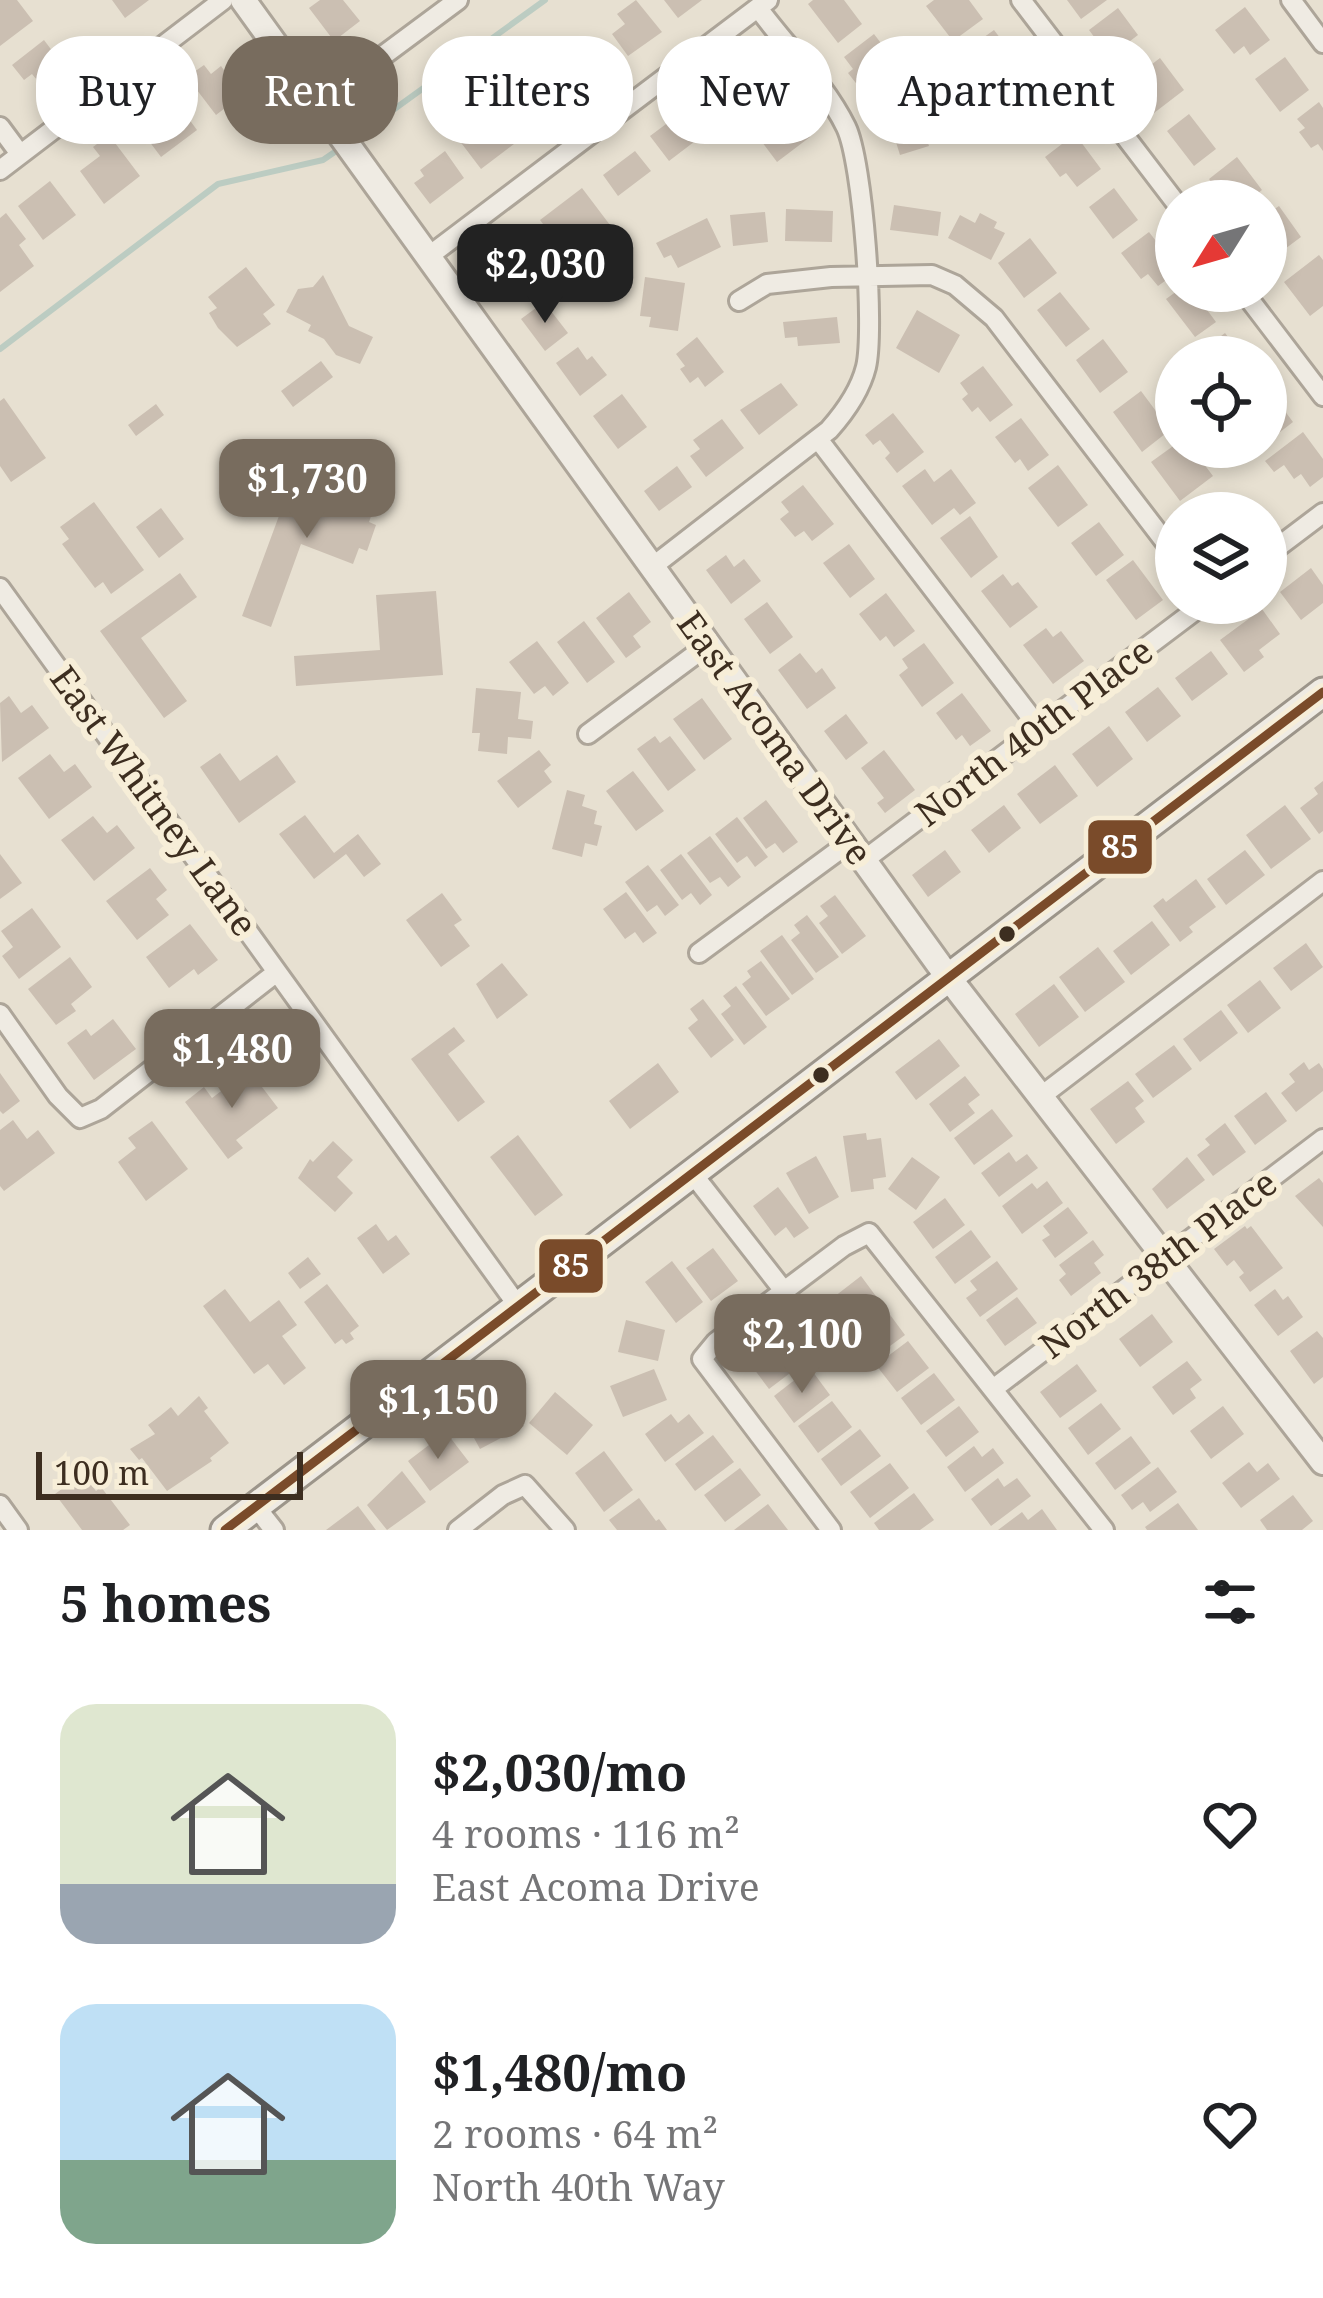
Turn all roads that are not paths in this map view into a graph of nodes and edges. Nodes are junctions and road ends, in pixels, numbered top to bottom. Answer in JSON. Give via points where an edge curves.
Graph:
{"nodes":[{"id":1,"x":224,"y":0,"type":"edge"},
{"id":2,"x":244,"y":0,"type":"edge"},
{"id":3,"x":458,"y":0,"type":"edge"},
{"id":4,"x":1021,"y":0,"type":"edge"},
{"id":5,"x":1291,"y":0,"type":"edge"},
{"id":6,"x":763,"y":4,"type":"edge"},
{"id":7,"x":270,"y":36,"type":"edge"},
{"id":8,"x":1323,"y":43,"type":"edge"},
{"id":9,"x":398,"y":50,"type":"edge"},
{"id":10,"x":0,"y":127,"type":"edge"},
{"id":11,"x":348,"y":144,"type":"edge"},
{"id":12,"x":20,"y":154,"type":"junction"},
{"id":13,"x":0,"y":170,"type":"edge"},
{"id":14,"x":1158,"y":180,"type":"edge"},
{"id":15,"x":429,"y":256,"type":"junction"},
{"id":16,"x":868,"y":276,"type":"junction"},
{"id":17,"x":740,"y":301,"type":"dead end"},
{"id":18,"x":1259,"y":312,"type":"edge"},
{"id":19,"x":1323,"y":396,"type":"edge"},
{"id":20,"x":818,"y":439,"type":"junction"},
{"id":21,"x":1323,"y":513,"type":"edge"},
{"id":22,"x":1155,"y":529,"type":"edge"},
{"id":23,"x":1287,"y":540,"type":"edge"},
{"id":24,"x":652,"y":567,"type":"junction"},
{"id":25,"x":0,"y":588,"type":"edge"},
{"id":26,"x":1178,"y":624,"type":"edge"},
{"id":27,"x":708,"y":645,"type":"junction"},
{"id":28,"x":1323,"y":692,"type":"edge"},
{"id":29,"x":1040,"y":729,"type":"junction"},
{"id":30,"x":588,"y":734,"type":"dead end"},
{"id":31,"x":856,"y":852,"type":"junction"},
{"id":32,"x":1323,"y":881,"type":"edge"},
{"id":33,"x":699,"y":953,"type":"dead end"},
{"id":34,"x":277,"y":972,"type":"junction"},
{"id":35,"x":948,"y":977,"type":"junction"},
{"id":36,"x":0,"y":1014,"type":"edge"},
{"id":37,"x":1040,"y":1097,"type":"junction"},
{"id":38,"x":1323,"y":1139,"type":"edge"},
{"id":39,"x":692,"y":1173,"type":"junction"},
{"id":40,"x":1166,"y":1259,"type":"junction"},
{"id":41,"x":784,"y":1292,"type":"junction"},
{"id":42,"x":518,"y":1306,"type":"junction"},
{"id":43,"x":994,"y":1389,"type":"junction"},
{"id":44,"x":1323,"y":1462,"type":"edge"},
{"id":45,"x":0,"y":1505,"type":"edge"},
{"id":46,"x":256,"y":1507,"type":"junction"},
{"id":47,"x":18,"y":1530,"type":"edge"},
{"id":48,"x":225,"y":1530,"type":"edge"},
{"id":49,"x":274,"y":1530,"type":"edge"},
{"id":50,"x":458,"y":1530,"type":"edge"},
{"id":51,"x":565,"y":1530,"type":"edge"},
{"id":52,"x":831,"y":1530,"type":"edge"},
{"id":53,"x":1104,"y":1530,"type":"edge"}],
"edges":[{"from":1,"to":12,"type":"street"},
{"from":2,"to":7,"type":"street","name":"East Acoma Drive"},
{"from":3,"to":9,"type":"street"},
{"from":4,"to":14,"type":"street"},
{"from":5,"to":8,"type":"street"},
{"from":6,"to":15,"type":"street"},
{"from":6,"to":16,"type":"street","via":[[848,131]]},
{"from":10,"to":12,"type":"street"},
{"from":11,"to":15,"type":"street","name":"East Acoma Drive"},
{"from":12,"to":13,"type":"street"},
{"from":15,"to":24,"type":"street","name":"East Acoma Drive"},
{"from":16,"to":17,"type":"street","via":[[767,284]]},
{"from":16,"to":20,"type":"street","via":[[865,372],[845,412]]},
{"from":16,"to":22,"type":"street","via":[[932,275],[975,298]]},
{"from":18,"to":19,"type":"street"},
{"from":20,"to":24,"type":"street"},
{"from":20,"to":29,"type":"street"},
{"from":21,"to":23,"type":"street"},
{"from":24,"to":27,"type":"street","name":"East Acoma Drive"},
{"from":25,"to":34,"type":"street","name":"East Whitney Lane"},
{"from":26,"to":29,"type":"street","name":"North 40th Place"},
{"from":27,"to":30,"type":"street"},
{"from":27,"to":31,"type":"street","name":"East Acoma Drive"},
{"from":28,"to":35,"type":"main road"},
{"from":29,"to":31,"type":"street","name":"North 40th Place"},
{"from":31,"to":33,"type":"street","name":"North 40th Place"},
{"from":31,"to":35,"type":"street","name":"East Acoma Drive"},
{"from":32,"to":37,"type":"street"},
{"from":34,"to":36,"type":"street","via":[[80,1118]]},
{"from":34,"to":42,"type":"street","name":"East Whitney Lane"},
{"from":35,"to":37,"type":"street","name":"East Acoma Drive"},
{"from":35,"to":39,"type":"main road"},
{"from":37,"to":40,"type":"street","name":"East Acoma Drive"},
{"from":38,"to":40,"type":"street","name":"North 38th Place"},
{"from":39,"to":41,"type":"street"},
{"from":39,"to":42,"type":"main road"},
{"from":40,"to":43,"type":"street","name":"North 38th Place"},
{"from":40,"to":44,"type":"street","name":"East Acoma Drive"},
{"from":41,"to":43,"type":"street","via":[[869,1233]]},
{"from":41,"to":52,"type":"street","via":[[702,1359]]},
{"from":42,"to":46,"type":"main road"},
{"from":43,"to":53,"type":"street"},
{"from":45,"to":47,"type":"street"},
{"from":46,"to":48,"type":"main road"},
{"from":46,"to":49,"type":"street"},
{"from":50,"to":51,"type":"street","via":[[525,1485]]}]}
